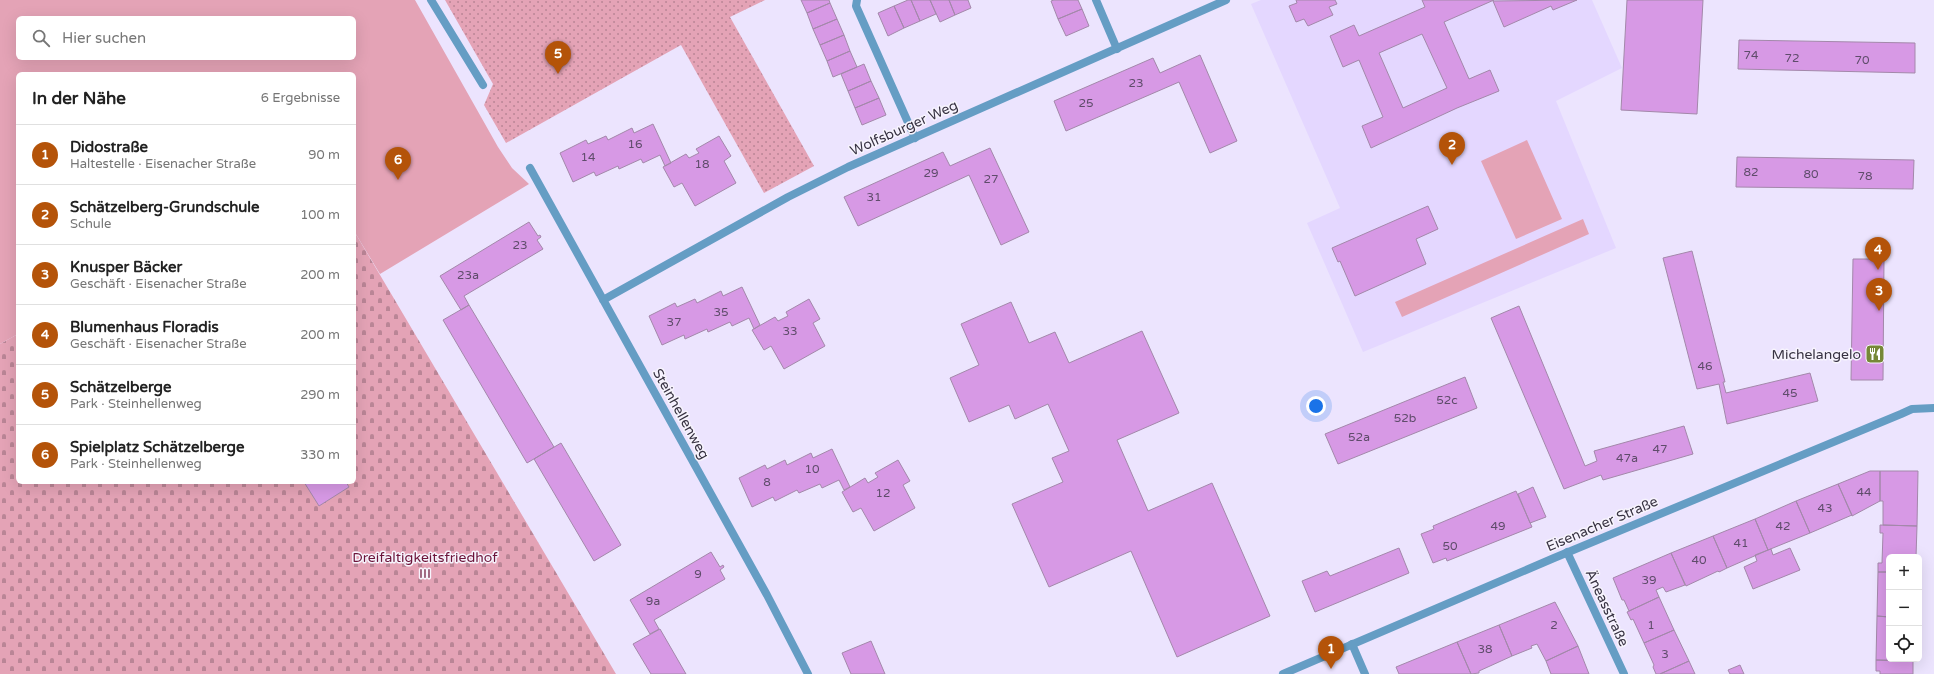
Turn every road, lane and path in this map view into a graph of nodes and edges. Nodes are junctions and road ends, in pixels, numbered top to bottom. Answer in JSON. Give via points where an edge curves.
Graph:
{"nodes":[{"id":1,"x":432,"y":0,"type":"edge"},
{"id":2,"x":857,"y":0,"type":"edge"},
{"id":3,"x":1096,"y":0,"type":"edge"},
{"id":4,"x":1226,"y":0,"type":"edge"},
{"id":5,"x":1117,"y":48,"type":"junction"},
{"id":6,"x":483,"y":85,"type":"dead end"},
{"id":7,"x":915,"y":138,"type":"junction"},
{"id":8,"x":530,"y":168,"type":"dead end"},
{"id":9,"x":603,"y":300,"type":"junction"},
{"id":10,"x":1934,"y":408,"type":"edge"},
{"id":11,"x":1567,"y":552,"type":"junction"},
{"id":12,"x":1352,"y":644,"type":"junction"},
{"id":13,"x":808,"y":674,"type":"edge"},
{"id":14,"x":1283,"y":674,"type":"edge"},
{"id":15,"x":1365,"y":674,"type":"edge"},
{"id":16,"x":1624,"y":674,"type":"edge"}],
"edges":[{"from":1,"to":6,"type":"street"},
{"from":2,"to":7,"type":"street","via":[[856,6]]},
{"from":3,"to":5,"type":"street"},
{"from":4,"to":5,"type":"street","name":"Wolfsburger Weg"},
{"from":5,"to":7,"type":"street","name":"Wolfsburger Weg"},
{"from":7,"to":9,"type":"street","name":"Wolfsburger Weg","via":[[788,197]]},
{"from":8,"to":9,"type":"street","name":"Steinhellenweg"},
{"from":9,"to":13,"type":"street","name":"Steinhellenweg","via":[[767,595]]},
{"from":10,"to":11,"type":"street","name":"Eisenacher Straße","via":[[1912,409]]},
{"from":11,"to":12,"type":"street","name":"Eisenacher Straße"},
{"from":11,"to":16,"type":"street","name":"Äneasstraße"},
{"from":12,"to":14,"type":"street","name":"Eisenacher Straße"},
{"from":12,"to":15,"type":"street"}]}
